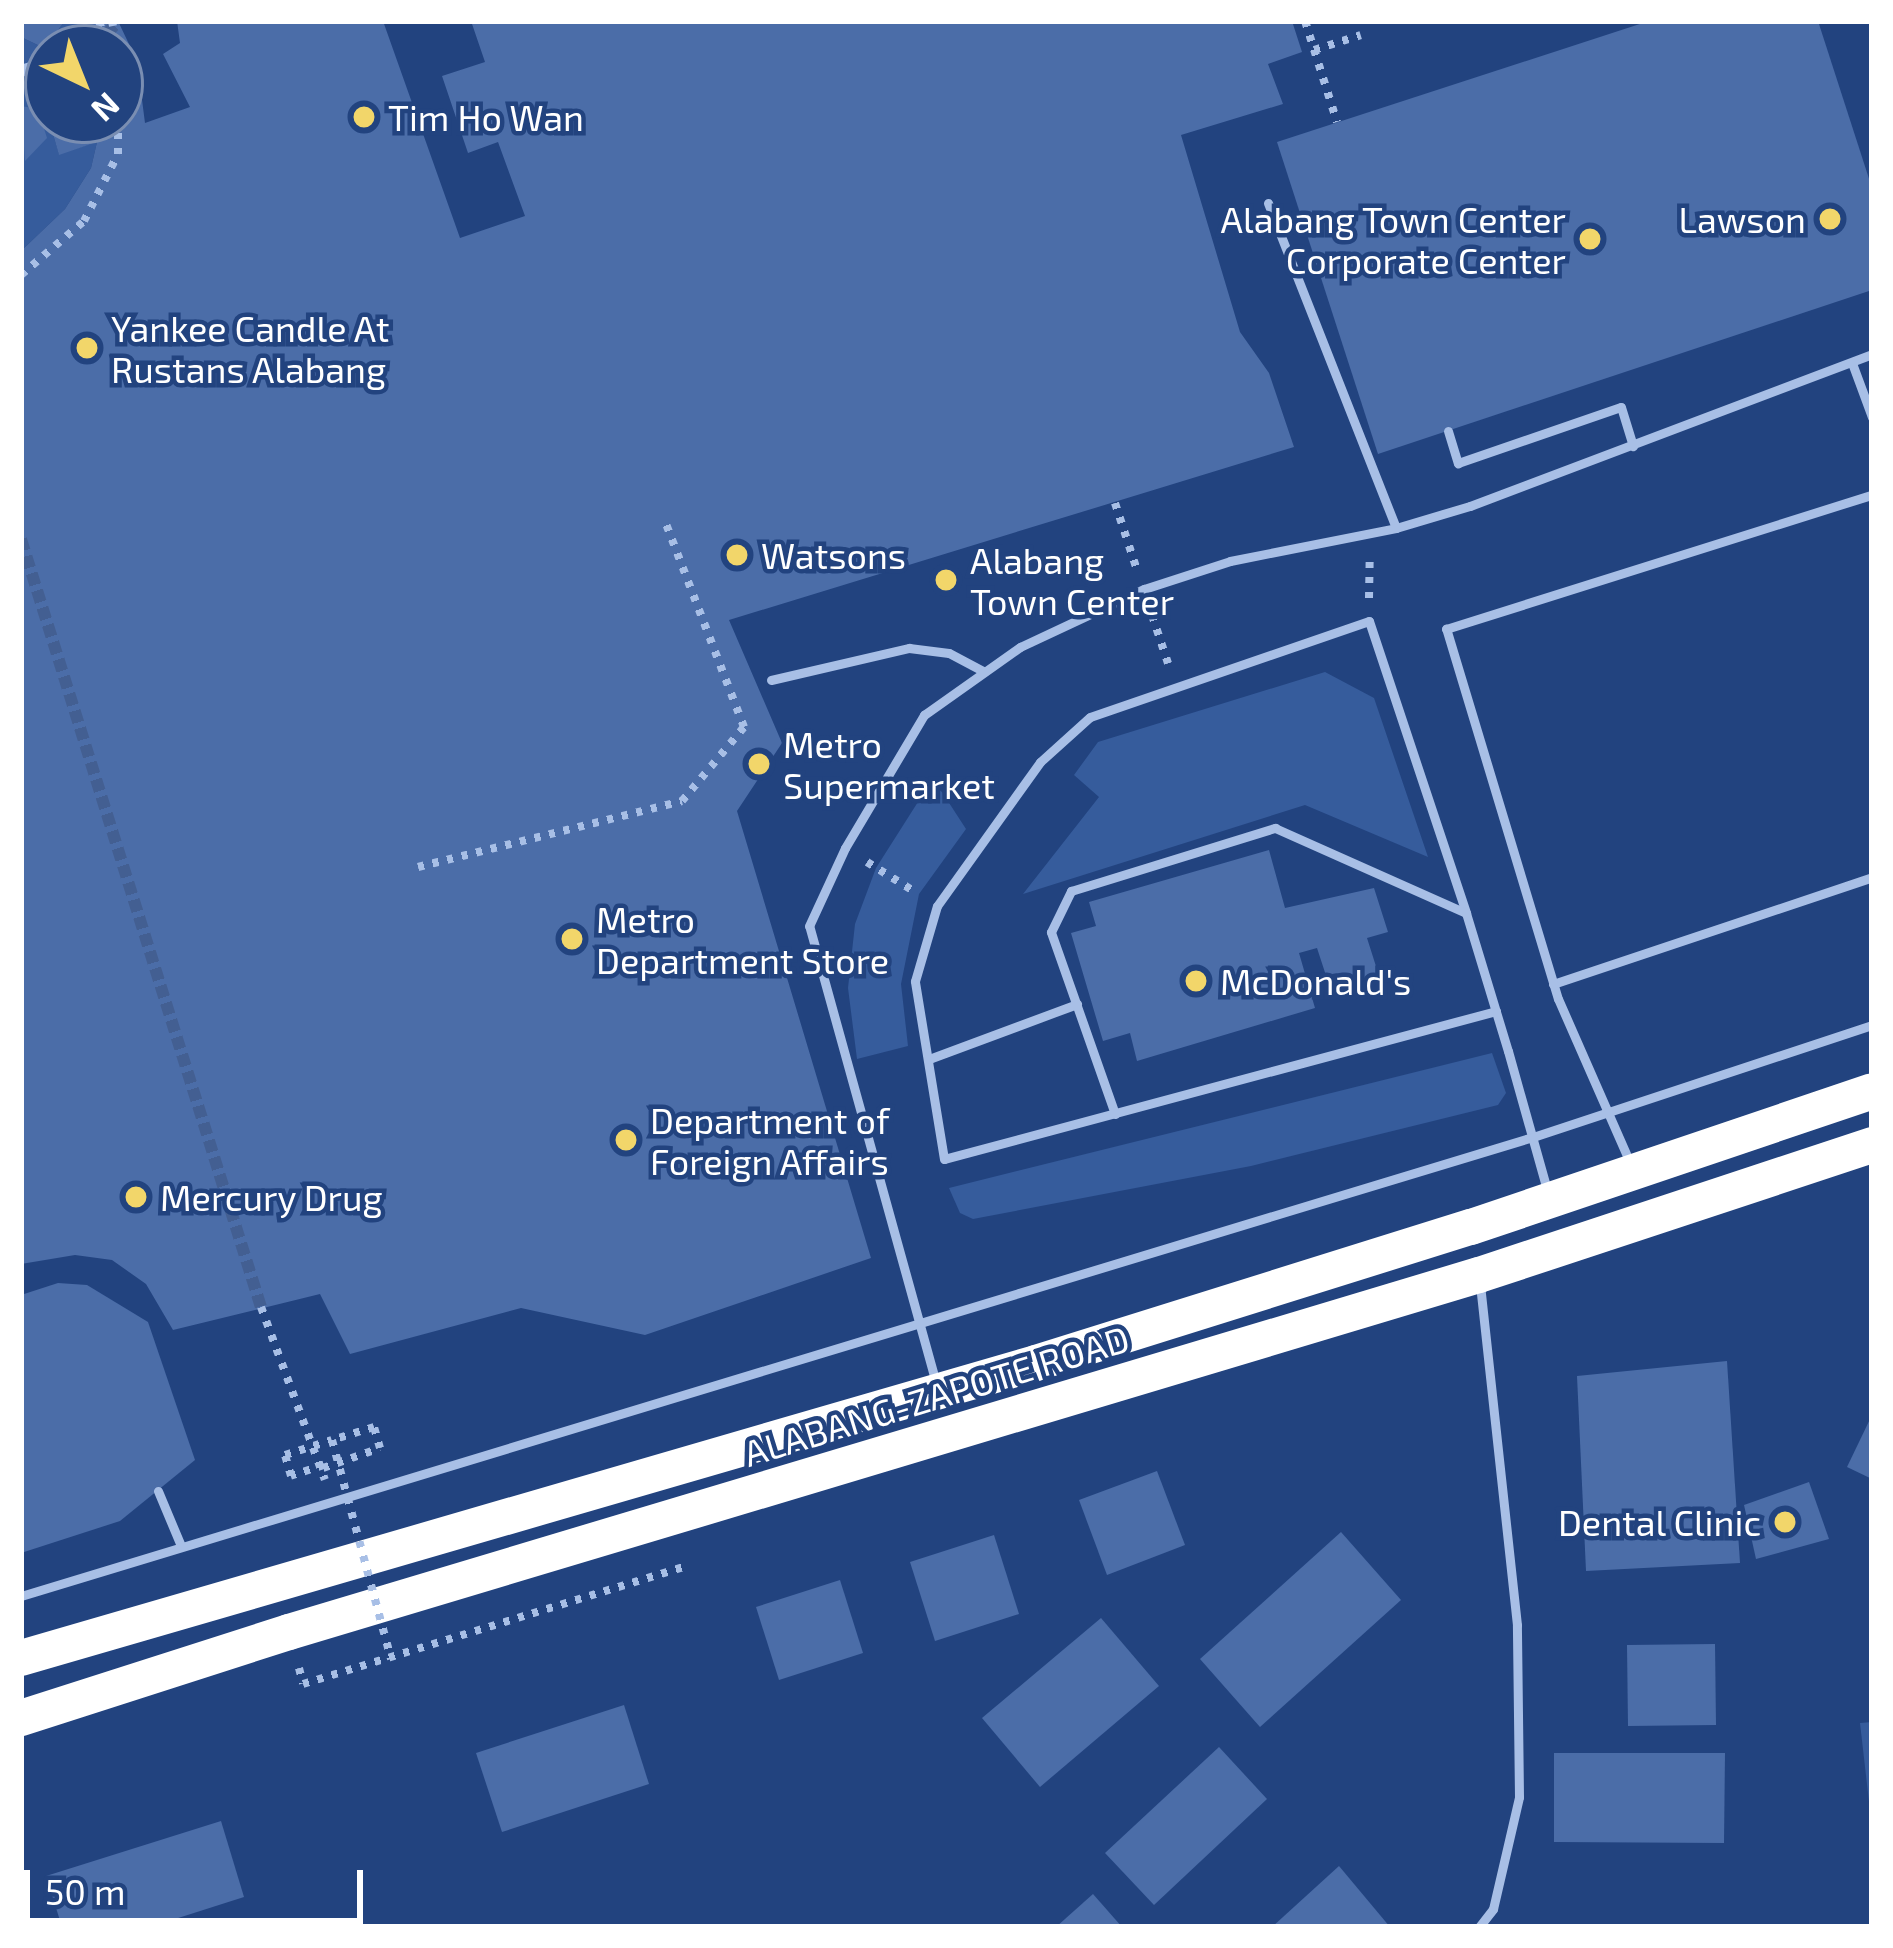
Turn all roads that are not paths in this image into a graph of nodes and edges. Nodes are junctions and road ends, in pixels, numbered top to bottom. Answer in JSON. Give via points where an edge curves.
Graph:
{"nodes":[{"id":1,"x":1268,"y":203,"type":"dead end"},
{"id":2,"x":1872,"y":354,"type":"edge"},
{"id":3,"x":1852,"y":363,"type":"junction"},
{"id":4,"x":1872,"y":417,"type":"edge"},
{"id":5,"x":1448,"y":431,"type":"dead end"},
{"id":6,"x":1633,"y":446,"type":"junction"},
{"id":7,"x":1872,"y":495,"type":"edge"},
{"id":8,"x":1396,"y":528,"type":"junction"},
{"id":9,"x":984,"y":672,"type":"junction"},
{"id":10,"x":771,"y":680,"type":"dead end"},
{"id":11,"x":1872,"y":878,"type":"edge"},
{"id":12,"x":1466,"y":913,"type":"junction"},
{"id":13,"x":1553,"y":984,"type":"junction"},
{"id":14,"x":1077,"y":1004,"type":"junction"},
{"id":15,"x":1496,"y":1011,"type":"junction"},
{"id":16,"x":1872,"y":1025,"type":"edge"},
{"id":17,"x":929,"y":1059,"type":"junction"},
{"id":18,"x":1872,"y":1090,"type":"edge"},
{"id":19,"x":1608,"y":1111,"type":"junction"},
{"id":20,"x":1115,"y":1114,"type":"junction"},
{"id":21,"x":1533,"y":1137,"type":"junction"},
{"id":22,"x":1872,"y":1145,"type":"edge"},
{"id":23,"x":1633,"y":1172,"type":"junction"},
{"id":24,"x":1550,"y":1200,"type":"junction"},
{"id":25,"x":1475,"y":1251,"type":"junction"},
{"id":26,"x":921,"y":1322,"type":"junction"},
{"id":27,"x":939,"y":1392,"type":"junction"},
{"id":28,"x":950,"y":1435,"type":"junction"},
{"id":29,"x":158,"y":1490,"type":"dead end"},
{"id":30,"x":181,"y":1546,"type":"junction"},
{"id":31,"x":21,"y":1596,"type":"edge"},
{"id":32,"x":21,"y":1658,"type":"edge"},
{"id":33,"x":21,"y":1718,"type":"edge"},
{"id":34,"x":1479,"y":1927,"type":"edge"}],
"edges":[{"from":1,"to":8,"type":"lane"},
{"from":2,"to":3,"type":"lane"},
{"from":3,"to":4,"type":"lane"},
{"from":3,"to":6,"type":"lane"},
{"from":5,"to":6,"type":"lane","via":[[1458,464],[1621,407]]},
{"from":6,"to":8,"type":"lane"},
{"from":7,"to":13,"type":"lane","via":[[1446,629]]},
{"from":8,"to":9,"type":"lane","via":[[1230,561],[1144,589]]},
{"from":9,"to":10,"type":"lane","via":[[949,653],[909,648]]},
{"from":9,"to":26,"type":"lane","via":[[924,715],[809,926]]},
{"from":11,"to":13,"type":"lane"},
{"from":12,"to":14,"type":"lane","via":[[1275,828],[1071,891],[1051,932]]},
{"from":12,"to":15,"type":"lane"},
{"from":12,"to":17,"type":"lane","via":[[1369,621],[1090,717],[1040,761],[937,906],[915,981]]},
{"from":13,"to":19,"type":"lane"},
{"from":14,"to":17,"type":"lane"},
{"from":14,"to":20,"type":"lane"},
{"from":15,"to":20,"type":"lane"},
{"from":15,"to":21,"type":"lane"},
{"from":16,"to":19,"type":"lane"},
{"from":17,"to":20,"type":"lane","via":[[944,1159]]},
{"from":18,"to":23,"type":"highway","name":"ALABANG-ZAPOTE ROAD"},
{"from":19,"to":21,"type":"lane"},
{"from":19,"to":23,"type":"lane"},
{"from":21,"to":24,"type":"lane"},
{"from":21,"to":26,"type":"lane"},
{"from":22,"to":25,"type":"highway","name":"ALABANG-ZAPOTE ROAD"},
{"from":23,"to":24,"type":"highway","name":"ALABANG-ZAPOTE ROAD"},
{"from":24,"to":25,"type":"highway","name":"ALABANG-ZAPOTE ROAD"},
{"from":25,"to":27,"type":"highway","name":"ALABANG-ZAPOTE ROAD"},
{"from":25,"to":28,"type":"highway","name":"ALABANG-ZAPOTE ROAD"},
{"from":25,"to":34,"type":"lane","via":[[1517,1625],[1519,1797],[1493,1909]]},
{"from":26,"to":27,"type":"lane"},
{"from":26,"to":30,"type":"lane"},
{"from":27,"to":28,"type":"lane"},
{"from":27,"to":32,"type":"highway","name":"ALABANG-ZAPOTE ROAD"},
{"from":28,"to":33,"type":"highway","name":"ALABANG-ZAPOTE ROAD"},
{"from":29,"to":30,"type":"lane"},
{"from":30,"to":31,"type":"lane"}]}
